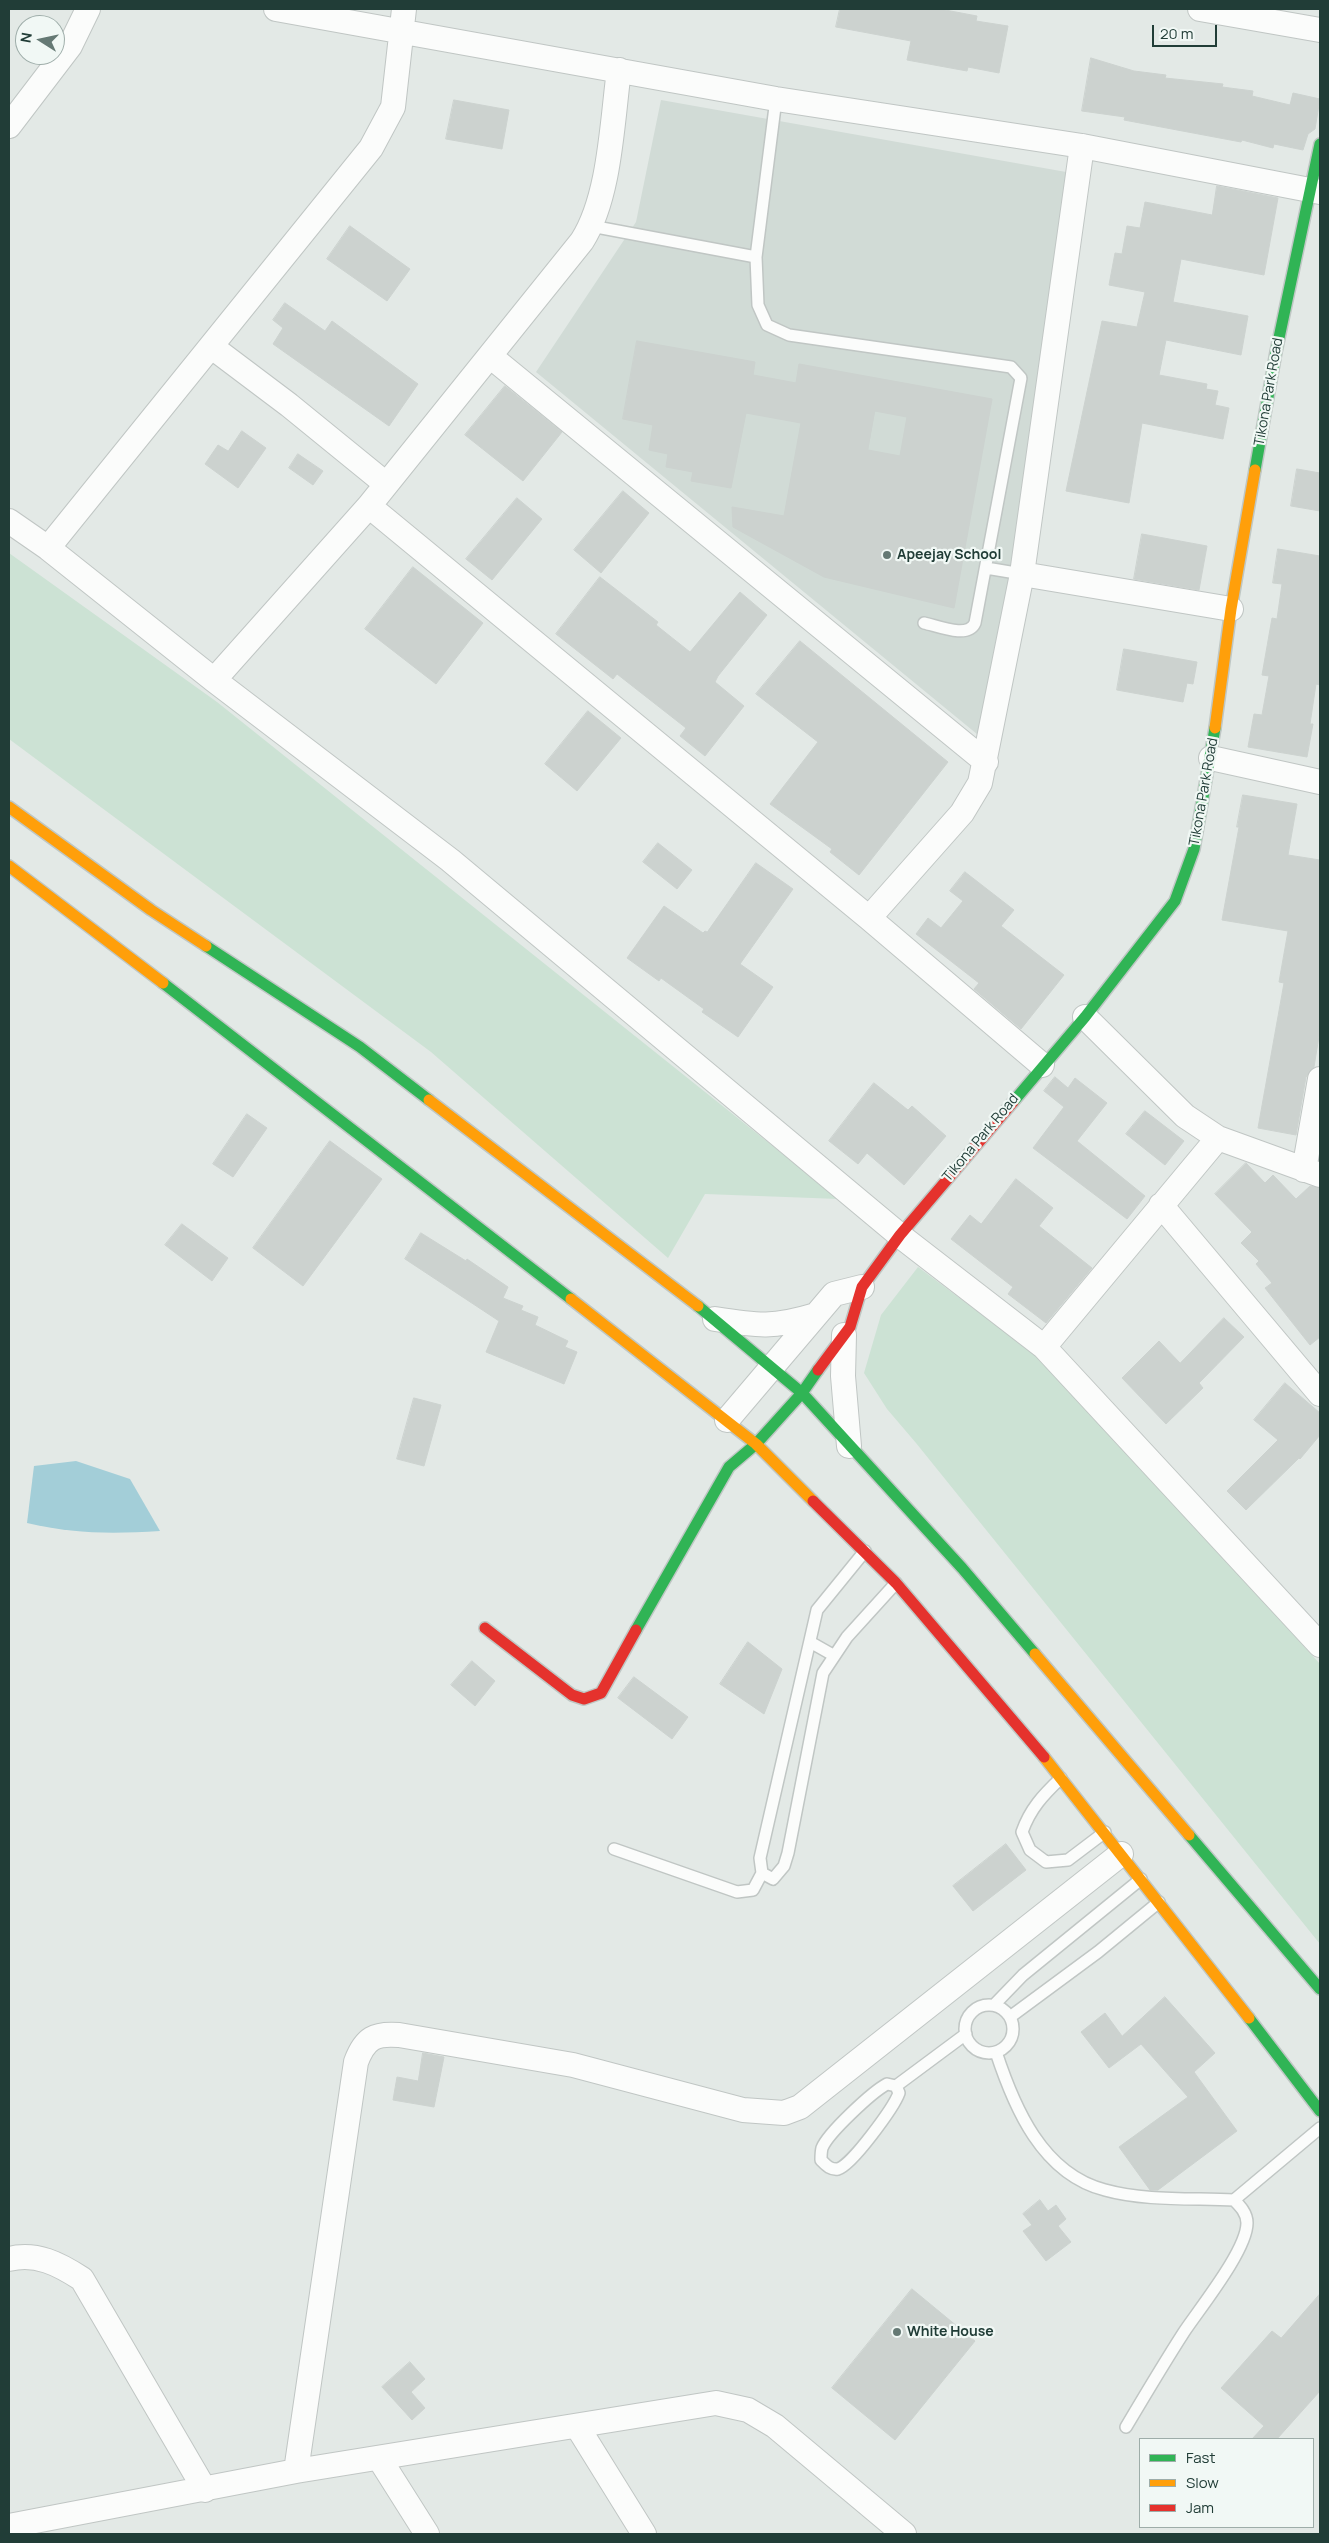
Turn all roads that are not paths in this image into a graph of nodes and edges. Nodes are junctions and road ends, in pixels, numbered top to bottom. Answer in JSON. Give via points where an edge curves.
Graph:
{"nodes":[{"id":1,"x":88,"y":9,"type":"edge"},
{"id":2,"x":276,"y":9,"type":"edge"},
{"id":3,"x":1200,"y":9,"type":"edge"},
{"id":4,"x":402,"y":20,"type":"edge"},
{"id":5,"x":1320,"y":30,"type":"edge"},
{"id":6,"x":619,"y":70,"type":"junction"},
{"id":7,"x":776,"y":99,"type":"junction"},
{"id":8,"x":9,"y":126,"type":"edge"},
{"id":9,"x":1320,"y":144,"type":"edge"},
{"id":10,"x":1082,"y":146,"type":"junction"},
{"id":11,"x":1316,"y":191,"type":"edge"},
{"id":12,"x":592,"y":226,"type":"junction"},
{"id":13,"x":756,"y":257,"type":"junction"},
{"id":14,"x":212,"y":347,"type":"junction"},
{"id":15,"x":490,"y":356,"type":"junction"},
{"id":16,"x":386,"y":484,"type":"junction"},
{"id":17,"x":369,"y":506,"type":"junction"},
{"id":18,"x":9,"y":522,"type":"edge"},
{"id":19,"x":48,"y":548,"type":"junction"},
{"id":20,"x":986,"y":568,"type":"junction"},
{"id":21,"x":1022,"y":574,"type":"junction"},
{"id":22,"x":1231,"y":609,"type":"junction"},
{"id":23,"x":924,"y":623,"type":"dead end"},
{"id":24,"x":214,"y":680,"type":"junction"},
{"id":25,"x":1211,"y":758,"type":"junction"},
{"id":26,"x":986,"y":762,"type":"junction"},
{"id":27,"x":1320,"y":782,"type":"edge"},
{"id":28,"x":9,"y":807,"type":"edge"},
{"id":29,"x":9,"y":866,"type":"edge"},
{"id":30,"x":869,"y":918,"type":"junction"},
{"id":31,"x":1085,"y":1016,"type":"junction"},
{"id":32,"x":1042,"y":1065,"type":"junction"},
{"id":33,"x":1320,"y":1079,"type":"edge"},
{"id":34,"x":1218,"y":1138,"type":"junction"},
{"id":35,"x":1312,"y":1172,"type":"edge"},
{"id":36,"x":1161,"y":1205,"type":"junction"},
{"id":37,"x":900,"y":1235,"type":"junction"},
{"id":38,"x":862,"y":1288,"type":"junction"},
{"id":39,"x":816,"y":1314,"type":"junction"},
{"id":40,"x":715,"y":1319,"type":"junction"},
{"id":41,"x":844,"y":1335,"type":"junction"},
{"id":42,"x":1044,"y":1347,"type":"junction"},
{"id":43,"x":773,"y":1367,"type":"junction"},
{"id":44,"x":802,"y":1393,"type":"junction"},
{"id":45,"x":1320,"y":1394,"type":"edge"},
{"id":46,"x":727,"y":1420,"type":"junction"},
{"id":47,"x":756,"y":1444,"type":"junction"},
{"id":48,"x":849,"y":1446,"type":"junction"},
{"id":49,"x":865,"y":1551,"type":"junction"},
{"id":50,"x":896,"y":1583,"type":"junction"},
{"id":51,"x":485,"y":1628,"type":"dead end"},
{"id":52,"x":810,"y":1642,"type":"junction"},
{"id":53,"x":1320,"y":1645,"type":"edge"},
{"id":54,"x":834,"y":1655,"type":"junction"},
{"id":55,"x":1061,"y":1778,"type":"junction"},
{"id":56,"x":1105,"y":1832,"type":"junction"},
{"id":57,"x":614,"y":1849,"type":"dead end"},
{"id":58,"x":1122,"y":1854,"type":"junction"},
{"id":59,"x":762,"y":1873,"type":"junction"},
{"id":60,"x":1141,"y":1879,"type":"junction"},
{"id":61,"x":1159,"y":1902,"type":"junction"},
{"id":62,"x":1320,"y":1989,"type":"edge"},
{"id":63,"x":994,"y":2005,"type":"junction"},
{"id":64,"x":1010,"y":2017,"type":"junction"},
{"id":65,"x":966,"y":2034,"type":"junction"},
{"id":66,"x":996,"y":2052,"type":"junction"},
{"id":67,"x":896,"y":2086,"type":"junction"},
{"id":68,"x":1320,"y":2111,"type":"edge"},
{"id":69,"x":1320,"y":2128,"type":"edge"},
{"id":70,"x":1234,"y":2200,"type":"junction"},
{"id":71,"x":9,"y":2259,"type":"edge"},
{"id":72,"x":577,"y":2426,"type":"junction"},
{"id":73,"x":1126,"y":2427,"type":"dead end"},
{"id":74,"x":380,"y":2458,"type":"junction"},
{"id":75,"x":296,"y":2471,"type":"junction"},
{"id":76,"x":205,"y":2490,"type":"junction"},
{"id":77,"x":9,"y":2526,"type":"edge"},
{"id":78,"x":427,"y":2534,"type":"edge"},
{"id":79,"x":644,"y":2534,"type":"edge"},
{"id":80,"x":904,"y":2534,"type":"edge"}],
"edges":[{"from":1,"to":8,"type":"street","via":[[70,46]]},
{"from":2,"to":4,"type":"street"},
{"from":3,"to":5,"type":"street"},
{"from":4,"to":6,"type":"street"},
{"from":4,"to":14,"type":"street","via":[[393,106],[382,130],[359,165]]},
{"from":6,"to":7,"type":"street"},
{"from":6,"to":12,"type":"street","via":[[602,188]]},
{"from":7,"to":10,"type":"street"},
{"from":7,"to":13,"type":"lane"},
{"from":9,"to":11,"type":"street","name":"Tikona Park Road"},
{"from":10,"to":11,"type":"street"},
{"from":10,"to":21,"type":"street"},
{"from":11,"to":22,"type":"street","name":"Tikona Park Road","via":[[1276,352]]},
{"from":12,"to":13,"type":"lane"},
{"from":12,"to":15,"type":"street"},
{"from":13,"to":20,"type":"lane","via":[[758,305],[767,325],[777,331],[998,364],[1011,367],[1018,374],[1020,385]]},
{"from":14,"to":16,"type":"street"},
{"from":14,"to":19,"type":"street"},
{"from":15,"to":16,"type":"street"},
{"from":15,"to":26,"type":"street"},
{"from":16,"to":17,"type":"street"},
{"from":17,"to":24,"type":"street"},
{"from":17,"to":30,"type":"street"},
{"from":18,"to":19,"type":"street"},
{"from":19,"to":24,"type":"street"},
{"from":20,"to":21,"type":"lane"},
{"from":20,"to":23,"type":"lane","via":[[973,628],[966,632]]},
{"from":21,"to":22,"type":"street"},
{"from":21,"to":26,"type":"street"},
{"from":22,"to":25,"type":"street","name":"Tikona Park Road"},
{"from":24,"to":37,"type":"street","via":[[450,860]]},
{"from":25,"to":27,"type":"street"},
{"from":25,"to":31,"type":"street","name":"Tikona Park Road","via":[[1194,849],[1174,901]]},
{"from":26,"to":30,"type":"street","via":[[980,783],[962,813]]},
{"from":28,"to":40,"type":"street","via":[[151,910],[360,1046]]},
{"from":29,"to":46,"type":"street","via":[[249,1048]]},
{"from":30,"to":32,"type":"street"},
{"from":31,"to":32,"type":"street","name":"Tikona Park Road"},
{"from":31,"to":34,"type":"street","via":[[1185,1116]]},
{"from":32,"to":37,"type":"street","name":"Tikona Park Road"},
{"from":33,"to":35,"type":"street"},
{"from":34,"to":35,"type":"street"},
{"from":34,"to":36,"type":"street"},
{"from":36,"to":42,"type":"street"},
{"from":36,"to":45,"type":"street"},
{"from":37,"to":38,"type":"street","name":"Tikona Park Road"},
{"from":37,"to":42,"type":"street"},
{"from":38,"to":39,"type":"street","via":[[834,1294]]},
{"from":38,"to":41,"type":"street","name":"Tikona Park Road","via":[[853,1319]]},
{"from":39,"to":40,"type":"street","via":[[773,1326]]},
{"from":39,"to":43,"type":"street"},
{"from":40,"to":43,"type":"street"},
{"from":41,"to":44,"type":"street","name":"Tikona Park Road"},
{"from":41,"to":48,"type":"street","name":"Tikona Park Road","via":[[843,1376]]},
{"from":42,"to":53,"type":"street"},
{"from":43,"to":44,"type":"street"},
{"from":43,"to":46,"type":"street"},
{"from":44,"to":47,"type":"street","name":"Tikona Park Road"},
{"from":44,"to":48,"type":"street"},
{"from":46,"to":47,"type":"street"},
{"from":47,"to":49,"type":"street"},
{"from":47,"to":51,"type":"street","name":"Tikona Park Road","via":[[729,1467],[709,1496],[601,1693],[581,1700],[572,1695]]},
{"from":48,"to":62,"type":"street","via":[[962,1568]]},
{"from":49,"to":50,"type":"street"},
{"from":49,"to":52,"type":"lane","via":[[817,1610]]},
{"from":50,"to":54,"type":"lane"},
{"from":50,"to":55,"type":"street"},
{"from":52,"to":54,"type":"lane"},
{"from":52,"to":59,"type":"lane","via":[[760,1858]]},
{"from":54,"to":59,"type":"lane","via":[[823,1673],[784,1866],[773,1879]]},
{"from":55,"to":56,"type":"street"},
{"from":55,"to":56,"type":"lane","via":[[1029,1812],[1022,1832],[1030,1850],[1046,1862],[1068,1860]]},
{"from":56,"to":58,"type":"street"},
{"from":57,"to":59,"type":"lane","via":[[737,1892],[753,1890]]},
{"from":58,"to":60,"type":"street"},
{"from":58,"to":75,"type":"street","via":[[800,2107],[784,2113],[743,2110],[573,2065],[419,2038],[384,2034],[366,2042],[356,2062]]},
{"from":60,"to":61,"type":"street"},
{"from":60,"to":63,"type":"lane","via":[[1023,1975]]},
{"from":61,"to":64,"type":"lane"},
{"from":61,"to":68,"type":"street"},
{"from":63,"to":64,"type":"lane"},
{"from":63,"to":65,"type":"lane","via":[[978,2007],[972,2012],[967,2018]]},
{"from":64,"to":66,"type":"lane","via":[[1012,2036],[1009,2043]]},
{"from":65,"to":66,"type":"lane","via":[[969,2042],[981,2051]]},
{"from":65,"to":67,"type":"lane"},
{"from":66,"to":70,"type":"lane","via":[[1010,2094],[1028,2128],[1066,2171],[1088,2184],[1126,2195]]},
{"from":67,"to":67,"type":"lane","via":[[899,2093],[896,2103],[848,2162],[838,2169],[830,2168],[821,2160],[822,2148],[832,2135],[875,2090],[887,2084]]},
{"from":69,"to":70,"type":"lane"},
{"from":70,"to":73,"type":"lane","via":[[1244,2212],[1247,2222],[1244,2236]]},
{"from":71,"to":76,"type":"street","via":[[33,2256],[60,2265],[82,2278]]},
{"from":72,"to":74,"type":"street"},
{"from":72,"to":79,"type":"street"},
{"from":72,"to":80,"type":"street","via":[[716,2404],[748,2410],[775,2426]]},
{"from":74,"to":75,"type":"street"},
{"from":74,"to":78,"type":"street"},
{"from":75,"to":76,"type":"street"},
{"from":76,"to":77,"type":"street"}]}
